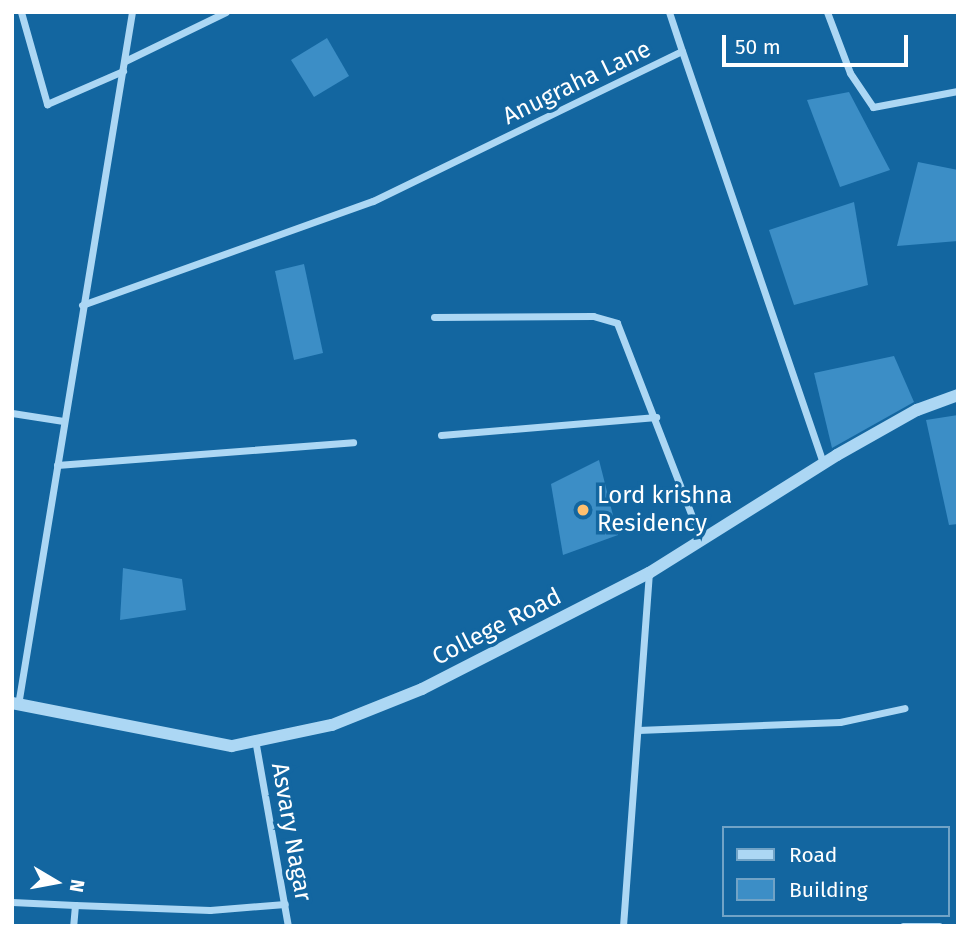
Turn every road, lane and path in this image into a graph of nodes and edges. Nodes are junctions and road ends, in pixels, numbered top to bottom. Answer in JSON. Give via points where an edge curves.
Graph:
{"nodes":[{"id":1,"x":21,"y":12,"type":"edge"},
{"id":2,"x":132,"y":12,"type":"edge"},
{"id":3,"x":226,"y":12,"type":"edge"},
{"id":4,"x":669,"y":12,"type":"edge"},
{"id":5,"x":827,"y":12,"type":"edge"},
{"id":6,"x":682,"y":51,"type":"junction"},
{"id":7,"x":125,"y":61,"type":"junction"},
{"id":8,"x":122,"y":71,"type":"junction"},
{"id":9,"x":958,"y":91,"type":"edge"},
{"id":10,"x":82,"y":305,"type":"junction"},
{"id":11,"x":435,"y":317,"type":"dead end"},
{"id":12,"x":958,"y":395,"type":"edge"},
{"id":13,"x":12,"y":413,"type":"edge"},
{"id":14,"x":656,"y":417,"type":"junction"},
{"id":15,"x":63,"y":421,"type":"junction"},
{"id":16,"x":440,"y":435,"type":"dead end"},
{"id":17,"x":353,"y":442,"type":"dead end"},
{"id":18,"x":823,"y":464,"type":"junction"},
{"id":19,"x":57,"y":465,"type":"junction"},
{"id":20,"x":701,"y":540,"type":"junction"},
{"id":21,"x":649,"y":573,"type":"junction"},
{"id":22,"x":15,"y":704,"type":"edge"},
{"id":23,"x":905,"y":708,"type":"dead end"},
{"id":24,"x":638,"y":730,"type":"junction"},
{"id":25,"x":256,"y":745,"type":"junction"},
{"id":26,"x":12,"y":902,"type":"edge"},
{"id":27,"x":285,"y":904,"type":"junction"},
{"id":28,"x":75,"y":905,"type":"junction"},
{"id":29,"x":73,"y":926,"type":"edge"},
{"id":30,"x":288,"y":926,"type":"edge"},
{"id":31,"x":623,"y":926,"type":"edge"},
{"id":32,"x":903,"y":926,"type":"edge"},
{"id":33,"x":939,"y":926,"type":"edge"}],
"edges":[{"from":1,"to":8,"type":"street","via":[[47,104]]},
{"from":2,"to":7,"type":"street"},
{"from":3,"to":7,"type":"street"},
{"from":4,"to":6,"type":"street"},
{"from":5,"to":9,"type":"street","via":[[850,73],[873,107]]},
{"from":6,"to":10,"type":"street","name":"Anugraha Lane","via":[[373,201]]},
{"from":6,"to":18,"type":"street","name":"Anugraha Lane"},
{"from":7,"to":8,"type":"street"},
{"from":8,"to":10,"type":"street"},
{"from":10,"to":15,"type":"street"},
{"from":11,"to":14,"type":"street","via":[[607,318],[626,334]]},
{"from":12,"to":18,"type":"street","name":"College Road","via":[[916,410]]},
{"from":13,"to":15,"type":"street"},
{"from":14,"to":16,"type":"street"},
{"from":14,"to":20,"type":"street"},
{"from":15,"to":19,"type":"street"},
{"from":17,"to":19,"type":"street"},
{"from":18,"to":20,"type":"street","name":"College Road"},
{"from":19,"to":22,"type":"street"},
{"from":20,"to":21,"type":"street","name":"College Road"},
{"from":21,"to":24,"type":"street"},
{"from":21,"to":25,"type":"street","name":"College Road","via":[[422,689],[332,725]]},
{"from":22,"to":25,"type":"street","name":"College Road","via":[[132,730]]},
{"from":23,"to":24,"type":"street","via":[[840,722]]},
{"from":24,"to":31,"type":"street"},
{"from":25,"to":27,"type":"street","name":"Asvary Nagar"},
{"from":26,"to":28,"type":"street"},
{"from":27,"to":28,"type":"street","via":[[210,910]]},
{"from":27,"to":30,"type":"street","name":"Asvary Nagar"},
{"from":28,"to":29,"type":"street"},
{"from":32,"to":33,"type":"street"}]}
